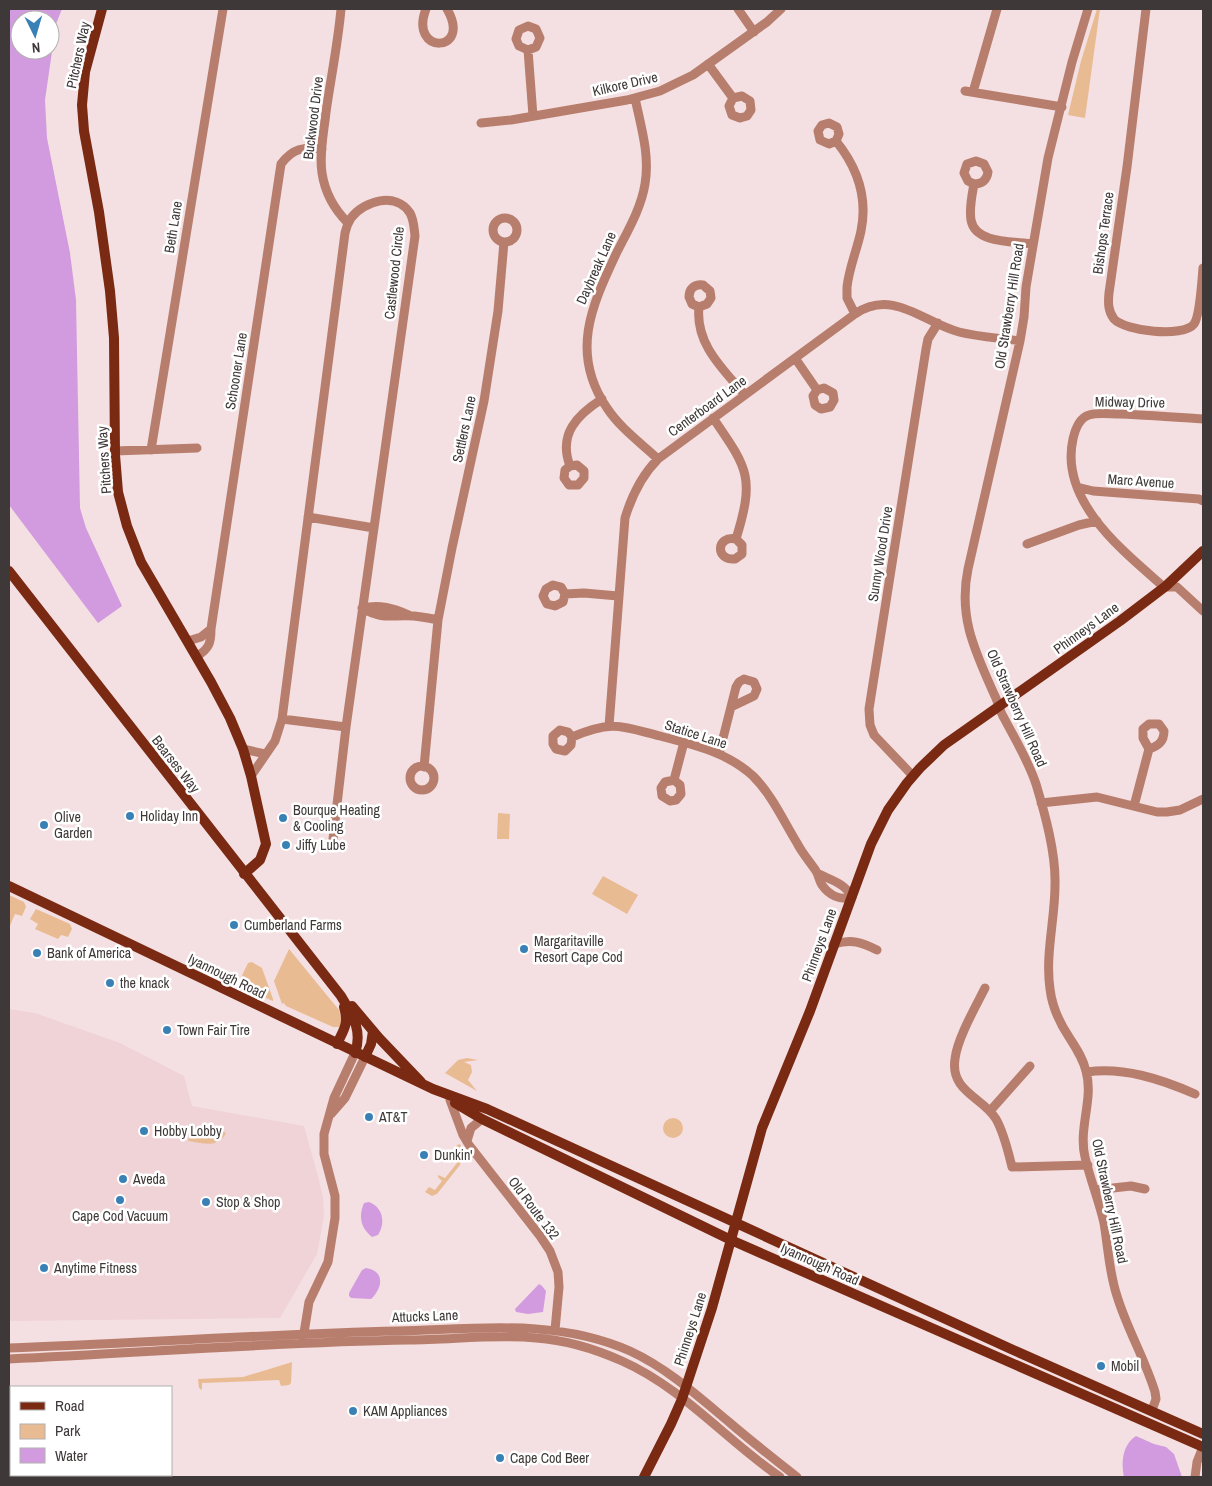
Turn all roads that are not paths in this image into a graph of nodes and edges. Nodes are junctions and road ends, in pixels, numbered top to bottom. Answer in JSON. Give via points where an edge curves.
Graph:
{"nodes":[{"id":1,"x":102,"y":9,"type":"edge"},
{"id":2,"x":223,"y":9,"type":"edge"},
{"id":3,"x":341,"y":9,"type":"edge"},
{"id":4,"x":426,"y":9,"type":"edge"},
{"id":5,"x":448,"y":9,"type":"edge"},
{"id":6,"x":738,"y":9,"type":"edge"},
{"id":7,"x":781,"y":9,"type":"edge"},
{"id":8,"x":997,"y":9,"type":"edge"},
{"id":9,"x":1088,"y":9,"type":"edge"},
{"id":10,"x":1146,"y":9,"type":"edge"},
{"id":11,"x":754,"y":32,"type":"junction"},
{"id":12,"x":528,"y":50,"type":"dead end"},
{"id":13,"x":708,"y":64,"type":"junction"},
{"id":14,"x":635,"y":98,"type":"junction"},
{"id":15,"x":733,"y":98,"type":"dead end"},
{"id":16,"x":1062,"y":107,"type":"junction"},
{"id":17,"x":533,"y":116,"type":"junction"},
{"id":18,"x":481,"y":123,"type":"dead end"},
{"id":19,"x":836,"y":141,"type":"dead end"},
{"id":20,"x":322,"y":149,"type":"junction"},
{"id":21,"x":974,"y":184,"type":"dead end"},
{"id":22,"x":348,"y":223,"type":"junction"},
{"id":23,"x":504,"y":242,"type":"dead end"},
{"id":24,"x":1033,"y":244,"type":"junction"},
{"id":25,"x":1203,"y":268,"type":"edge"},
{"id":26,"x":699,"y":307,"type":"dead end"},
{"id":27,"x":855,"y":314,"type":"junction"},
{"id":28,"x":938,"y":324,"type":"junction"},
{"id":29,"x":1020,"y":341,"type":"junction"},
{"id":30,"x":795,"y":358,"type":"junction"},
{"id":31,"x":817,"y":390,"type":"dead end"},
{"id":32,"x":745,"y":395,"type":"junction"},
{"id":33,"x":602,"y":399,"type":"junction"},
{"id":34,"x":714,"y":418,"type":"junction"},
{"id":35,"x":1203,"y":419,"type":"edge"},
{"id":36,"x":198,"y":448,"type":"dead end"},
{"id":37,"x":151,"y":450,"type":"junction"},
{"id":38,"x":115,"y":451,"type":"junction"},
{"id":39,"x":658,"y":459,"type":"junction"},
{"id":40,"x":570,"y":466,"type":"dead end"},
{"id":41,"x":1077,"y":487,"type":"junction"},
{"id":42,"x":1203,"y":501,"type":"edge"},
{"id":43,"x":308,"y":516,"type":"junction"},
{"id":44,"x":1097,"y":521,"type":"junction"},
{"id":45,"x":374,"y":528,"type":"junction"},
{"id":46,"x":736,"y":539,"type":"dead end"},
{"id":47,"x":1027,"y":544,"type":"dead end"},
{"id":48,"x":1203,"y":551,"type":"edge"},
{"id":49,"x":9,"y":572,"type":"edge"},
{"id":50,"x":1164,"y":587,"type":"junction"},
{"id":51,"x":565,"y":594,"type":"dead end"},
{"id":52,"x":618,"y":596,"type":"junction"},
{"id":53,"x":362,"y":608,"type":"junction"},
{"id":54,"x":1203,"y":611,"type":"edge"},
{"id":55,"x":438,"y":620,"type":"junction"},
{"id":56,"x":211,"y":629,"type":"junction"},
{"id":57,"x":188,"y":641,"type":"junction"},
{"id":58,"x":197,"y":656,"type":"junction"},
{"id":59,"x":731,"y":707,"type":"dead end"},
{"id":60,"x":998,"y":707,"type":"junction"},
{"id":61,"x":282,"y":719,"type":"junction"},
{"id":62,"x":609,"y":726,"type":"junction"},
{"id":63,"x":346,"y":728,"type":"junction"},
{"id":64,"x":572,"y":737,"type":"dead end"},
{"id":65,"x":684,"y":742,"type":"junction"},
{"id":66,"x":243,"y":749,"type":"junction"},
{"id":67,"x":1149,"y":749,"type":"dead end"},
{"id":68,"x":265,"y":754,"type":"junction"},
{"id":69,"x":719,"y":754,"type":"junction"},
{"id":70,"x":424,"y":767,"type":"dead end"},
{"id":71,"x":251,"y":776,"type":"junction"},
{"id":72,"x":913,"y":776,"type":"junction"},
{"id":73,"x":674,"y":780,"type":"dead end"},
{"id":74,"x":1203,"y":799,"type":"edge"},
{"id":75,"x":1041,"y":803,"type":"junction"},
{"id":76,"x":1134,"y":806,"type":"junction"},
{"id":77,"x":333,"y":839,"type":"dead end"},
{"id":78,"x":244,"y":874,"type":"junction"},
{"id":79,"x":9,"y":886,"type":"edge"},
{"id":80,"x":852,"y":897,"type":"junction"},
{"id":81,"x":834,"y":944,"type":"junction"},
{"id":82,"x":877,"y":950,"type":"dead end"},
{"id":83,"x":985,"y":988,"type":"dead end"},
{"id":84,"x":341,"y":996,"type":"junction"},
{"id":85,"x":373,"y":1031,"type":"junction"},
{"id":86,"x":337,"y":1044,"type":"junction"},
{"id":87,"x":360,"y":1055,"type":"junction"},
{"id":88,"x":1030,"y":1066,"type":"dead end"},
{"id":89,"x":1087,"y":1072,"type":"junction"},
{"id":90,"x":429,"y":1088,"type":"junction"},
{"id":91,"x":1195,"y":1094,"type":"dead end"},
{"id":92,"x":450,"y":1100,"type":"junction"},
{"id":93,"x":990,"y":1111,"type":"junction"},
{"id":94,"x":482,"y":1119,"type":"junction"},
{"id":95,"x":467,"y":1141,"type":"junction"},
{"id":96,"x":1088,"y":1165,"type":"junction"},
{"id":97,"x":1145,"y":1189,"type":"dead end"},
{"id":98,"x":1095,"y":1190,"type":"junction"},
{"id":99,"x":736,"y":1222,"type":"junction"},
{"id":100,"x":731,"y":1240,"type":"junction"},
{"id":101,"x":555,"y":1330,"type":"junction"},
{"id":102,"x":303,"y":1339,"type":"junction"},
{"id":103,"x":9,"y":1348,"type":"edge"},
{"id":104,"x":9,"y":1359,"type":"edge"},
{"id":105,"x":686,"y":1386,"type":"junction"},
{"id":106,"x":682,"y":1398,"type":"junction"},
{"id":107,"x":1152,"y":1410,"type":"junction"},
{"id":108,"x":1203,"y":1434,"type":"edge"},
{"id":109,"x":1203,"y":1447,"type":"edge"},
{"id":110,"x":644,"y":1477,"type":"edge"},
{"id":111,"x":780,"y":1477,"type":"edge"},
{"id":112,"x":797,"y":1477,"type":"edge"},
{"id":113,"x":1195,"y":1477,"type":"edge"}],
"edges":[{"from":1,"to":38,"type":"main road","name":"Pitchers Way","via":[[85,72],[82,105],[110,291],[114,338]]},
{"from":2,"to":37,"type":"street","name":"Beth Lane"},
{"from":3,"to":20,"type":"street","name":"Buckwood Drive"},
{"from":4,"to":5,"type":"street","via":[[423,32],[429,40],[438,43],[448,40],[454,32],[454,21]]},
{"from":6,"to":11,"type":"street"},
{"from":7,"to":11,"type":"street","name":"Kilkore Drive"},
{"from":8,"to":16,"type":"street","via":[[969,92]]},
{"from":9,"to":16,"type":"street","name":"Old Strawberry Hill Road"},
{"from":10,"to":25,"type":"street","name":"Bishops Terrace","via":[[1108,293],[1111,314],[1129,327],[1168,332],[1190,328],[1196,320]]},
{"from":11,"to":13,"type":"street","name":"Kilkore Drive"},
{"from":12,"to":17,"type":"street"},
{"from":13,"to":14,"type":"street","name":"Kilkore Drive","via":[[676,85]]},
{"from":13,"to":15,"type":"street"},
{"from":14,"to":17,"type":"street","name":"Kilkore Drive"},
{"from":14,"to":33,"type":"street","name":"Daybreak Lane","via":[[645,145],[645,185],[636,213],[592,307],[588,326],[588,358]]},
{"from":16,"to":24,"type":"street","name":"Old Strawberry Hill Road","via":[[1043,184]]},
{"from":17,"to":18,"type":"street","name":"Kilkore Drive"},
{"from":19,"to":27,"type":"street","via":[[854,167],[862,200],[861,230],[847,287],[847,298]]},
{"from":20,"to":22,"type":"street","name":"Buckwood Drive","via":[[322,173],[327,193]]},
{"from":20,"to":56,"type":"street","name":"Schooner Lane","via":[[298,150],[281,164]]},
{"from":21,"to":24,"type":"street","via":[[970,218],[976,231],[991,238]]},
{"from":22,"to":43,"type":"street"},
{"from":22,"to":45,"type":"street","name":"Castlewood Circle","via":[[362,208],[389,200],[407,208],[414,227],[414,247]]},
{"from":23,"to":55,"type":"street","name":"Settlers Lane","via":[[498,311],[484,401]]},
{"from":24,"to":29,"type":"street","name":"Old Strawberry Hill Road"},
{"from":26,"to":32,"type":"street","via":[[699,325],[708,349]]},
{"from":27,"to":28,"type":"street","name":"Centerboard Lane","via":[[869,307],[894,305]]},
{"from":27,"to":30,"type":"street","name":"Centerboard Lane"},
{"from":28,"to":29,"type":"street","name":"Centerboard Lane","via":[[968,334]]},
{"from":28,"to":72,"type":"street","name":"Sunny Wood Drive","via":[[928,339],[926,349],[869,709],[874,735]]},
{"from":29,"to":60,"type":"street","name":"Old Strawberry Hill Road","via":[[964,597],[970,635]]},
{"from":30,"to":31,"type":"street"},
{"from":30,"to":32,"type":"street","name":"Centerboard Lane"},
{"from":32,"to":34,"type":"street","name":"Centerboard Lane"},
{"from":33,"to":39,"type":"street","name":"Daybreak Lane","via":[[620,424]]},
{"from":33,"to":40,"type":"street","via":[[584,411],[571,428],[566,447]]},
{"from":34,"to":39,"type":"street","name":"Centerboard Lane"},
{"from":34,"to":46,"type":"street","via":[[746,475],[746,502]]},
{"from":35,"to":41,"type":"street","name":"Midway Drive","via":[[1088,415],[1079,423],[1072,446],[1071,472]]},
{"from":36,"to":37,"type":"street"},
{"from":37,"to":38,"type":"street"},
{"from":38,"to":57,"type":"main road","name":"Pitchers Way","via":[[118,492],[135,548]]},
{"from":39,"to":52,"type":"street","name":"Centerboard Lane","via":[[637,486],[625,518]]},
{"from":41,"to":42,"type":"street","name":"Marc Avenue"},
{"from":41,"to":44,"type":"street","name":"Midway Drive"},
{"from":43,"to":45,"type":"street"},
{"from":43,"to":61,"type":"street"},
{"from":44,"to":47,"type":"street"},
{"from":44,"to":50,"type":"street","name":"Midway Drive","via":[[1112,540]]},
{"from":45,"to":53,"type":"street","name":"Castlewood Circle"},
{"from":48,"to":50,"type":"main road","name":"Phinneys Lane"},
{"from":49,"to":78,"type":"main road","name":"Bearses Way"},
{"from":50,"to":54,"type":"street","via":[[1177,586]]},
{"from":50,"to":60,"type":"main road","name":"Phinneys Lane"},
{"from":51,"to":52,"type":"street","via":[[584,592]]},
{"from":52,"to":62,"type":"street","name":"Centerboard Lane"},
{"from":53,"to":55,"type":"street","via":[[375,605]]},
{"from":53,"to":63,"type":"street","name":"Castlewood Circle"},
{"from":55,"to":70,"type":"street","name":"Settlers Lane"},
{"from":56,"to":57,"type":"street"},
{"from":56,"to":58,"type":"street","name":"Schooner Lane","via":[[211,642]]},
{"from":57,"to":58,"type":"main road","name":"Pitchers Way"},
{"from":58,"to":66,"type":"main road","name":"Pitchers Way"},
{"from":59,"to":69,"type":"street"},
{"from":60,"to":72,"type":"main road","name":"Phinneys Lane","via":[[949,741]]},
{"from":60,"to":75,"type":"street","name":"Old Strawberry Hill Road","via":[[1028,762]]},
{"from":61,"to":63,"type":"street"},
{"from":61,"to":68,"type":"street","via":[[278,734]]},
{"from":62,"to":64,"type":"street","name":"Statice Lane"},
{"from":62,"to":65,"type":"street","name":"Statice Lane","via":[[627,727]]},
{"from":63,"to":77,"type":"street","name":"Castlewood Circle"},
{"from":65,"to":69,"type":"street","name":"Statice Lane"},
{"from":65,"to":73,"type":"street"},
{"from":66,"to":68,"type":"street"},
{"from":66,"to":71,"type":"main road","name":"Pitchers Way"},
{"from":67,"to":76,"type":"street"},
{"from":68,"to":71,"type":"street"},
{"from":69,"to":80,"type":"street","name":"Statice Lane","via":[[743,768],[764,788],[822,885],[834,896]]},
{"from":71,"to":78,"type":"main road","name":"Pitchers Way","via":[[266,844],[260,860]]},
{"from":72,"to":80,"type":"main road","name":"Phinneys Lane","via":[[883,819]]},
{"from":74,"to":76,"type":"street","via":[[1174,811],[1157,812]]},
{"from":75,"to":76,"type":"street","via":[[1097,797]]},
{"from":75,"to":89,"type":"street","name":"Old Strawberry Hill Road","via":[[1055,874],[1048,955],[1050,991],[1058,1017]]},
{"from":78,"to":84,"type":"main road","name":"Bearses Way"},
{"from":79,"to":86,"type":"main road","name":"Iyannough Road"},
{"from":80,"to":81,"type":"main road","name":"Phinneys Lane"},
{"from":81,"to":82,"type":"street","via":[[848,940]]},
{"from":81,"to":99,"type":"main road","name":"Phinneys Lane","via":[[762,1128]]},
{"from":83,"to":93,"type":"street","via":[[957,1048],[954,1067],[962,1088]]},
{"from":84,"to":85,"type":"main road","name":"Bearses Way"},
{"from":84,"to":86,"type":"main road","via":[[347,1020]]},
{"from":84,"to":87,"type":"main road","name":"Bearses Way","via":[[356,1023]]},
{"from":85,"to":87,"type":"main road","name":"Bearses Way","via":[[371,1044]]},
{"from":85,"to":90,"type":"main road"},
{"from":86,"to":87,"type":"main road","name":"Iyannough Road"},
{"from":87,"to":90,"type":"main road","name":"Iyannough Road"},
{"from":87,"to":102,"type":"street","name":"Bearses Way","via":[[345,1098],[325,1127],[323,1144],[335,1196],[336,1218],[328,1262],[309,1302]]},
{"from":88,"to":93,"type":"street"},
{"from":89,"to":91,"type":"street","via":[[1104,1070],[1139,1075]]},
{"from":89,"to":96,"type":"street","name":"Old Strawberry Hill Road","via":[[1088,1095],[1082,1138]]},
{"from":90,"to":92,"type":"main road","name":"Iyannough Road"},
{"from":90,"to":99,"type":"main road","name":"Iyannough Road","via":[[487,1110]]},
{"from":92,"to":94,"type":"main road","name":"Iyannough Road"},
{"from":92,"to":95,"type":"street","name":"Old Route 132"},
{"from":93,"to":96,"type":"street","via":[[999,1124],[1012,1167]]},
{"from":94,"to":95,"type":"street","via":[[471,1128]]},
{"from":94,"to":100,"type":"main road","name":"Iyannough Road"},
{"from":95,"to":101,"type":"street","name":"Old Route 132","via":[[550,1251],[560,1287]]},
{"from":96,"to":98,"type":"street","name":"Old Strawberry Hill Road"},
{"from":97,"to":98,"type":"street","via":[[1131,1186]]},
{"from":98,"to":107,"type":"street","name":"Old Strawberry Hill Road","via":[[1116,1293],[1155,1392]]},
{"from":99,"to":100,"type":"main road","name":"Phinneys Lane"},
{"from":99,"to":107,"type":"main road","name":"Iyannough Road","via":[[1002,1345]]},
{"from":100,"to":105,"type":"main road","name":"Phinneys Lane"},
{"from":100,"to":109,"type":"main road","name":"Iyannough Road"},
{"from":101,"to":102,"type":"street","name":"Attucks Lane","via":[[518,1327]]},
{"from":101,"to":105,"type":"street","name":"Attucks Lane","via":[[593,1338],[629,1351]]},
{"from":102,"to":103,"type":"street","name":"Attucks Lane"},
{"from":102,"to":104,"type":"street","name":"Attucks Lane"},
{"from":102,"to":106,"type":"street","name":"Attucks Lane","via":[[509,1336],[546,1339],[584,1347],[625,1362]]},
{"from":105,"to":106,"type":"main road","name":"Phinneys Lane"},
{"from":105,"to":112,"type":"street","name":"Attucks Lane"},
{"from":106,"to":110,"type":"main road","name":"Phinneys Lane"},
{"from":106,"to":111,"type":"street","name":"Attucks Lane"},
{"from":107,"to":108,"type":"main road","name":"Iyannough Road"},
{"from":109,"to":113,"type":"street"}]}
